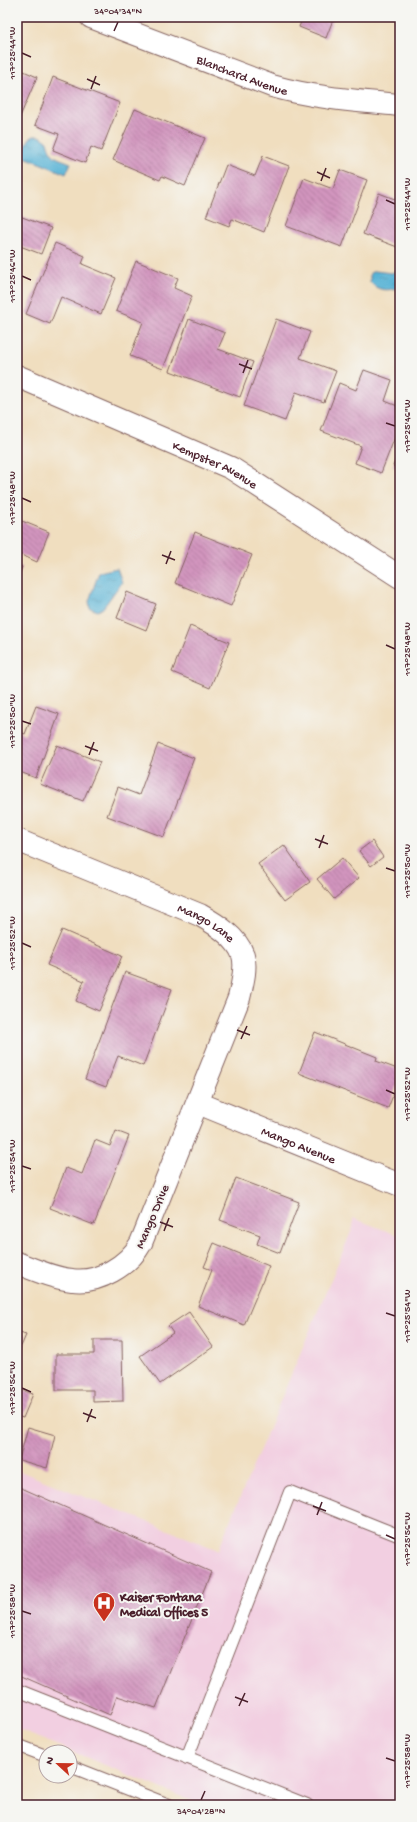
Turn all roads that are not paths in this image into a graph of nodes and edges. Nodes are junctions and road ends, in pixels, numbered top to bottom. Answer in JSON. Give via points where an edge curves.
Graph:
{"nodes":[{"id":1,"x":91,"y":17,"type":"edge"},
{"id":2,"x":400,"y":105,"type":"edge"},
{"id":3,"x":17,"y":376,"type":"edge"},
{"id":4,"x":400,"y":577,"type":"edge"},
{"id":5,"x":17,"y":840,"type":"edge"},
{"id":6,"x":198,"y":1103,"type":"junction"},
{"id":7,"x":400,"y":1185,"type":"edge"},
{"id":8,"x":17,"y":1263,"type":"edge"},
{"id":9,"x":400,"y":1536,"type":"edge"},
{"id":10,"x":17,"y":1690,"type":"edge"},
{"id":11,"x":17,"y":1745,"type":"edge"},
{"id":12,"x":38,"y":1753,"type":"edge"},
{"id":13,"x":187,"y":1758,"type":"junction"},
{"id":14,"x":78,"y":1769,"type":"edge"},
{"id":15,"x":162,"y":1804,"type":"edge"},
{"id":16,"x":307,"y":1805,"type":"edge"}],
"edges":[{"from":1,"to":2,"type":"street","name":"Blanchard Avenue","via":[[293,92],[315,97]]},
{"from":3,"to":4,"type":"street","name":"Kempster Avenue","via":[[231,468]]},
{"from":5,"to":6,"type":"street","name":"Mango Lane","via":[[200,915],[216,924],[236,944],[243,955],[244,965],[239,998]]},
{"from":6,"to":7,"type":"street","name":"Mango Avenue"},
{"from":6,"to":8,"type":"street","name":"Mango Drive","via":[[141,1243],[126,1263],[98,1277],[74,1281]]},
{"from":9,"to":13,"type":"lane","via":[[290,1492]]},
{"from":10,"to":13,"type":"lane"},
{"from":11,"to":12,"type":"lane"},
{"from":13,"to":16,"type":"lane"},
{"from":14,"to":15,"type":"lane"}]}
